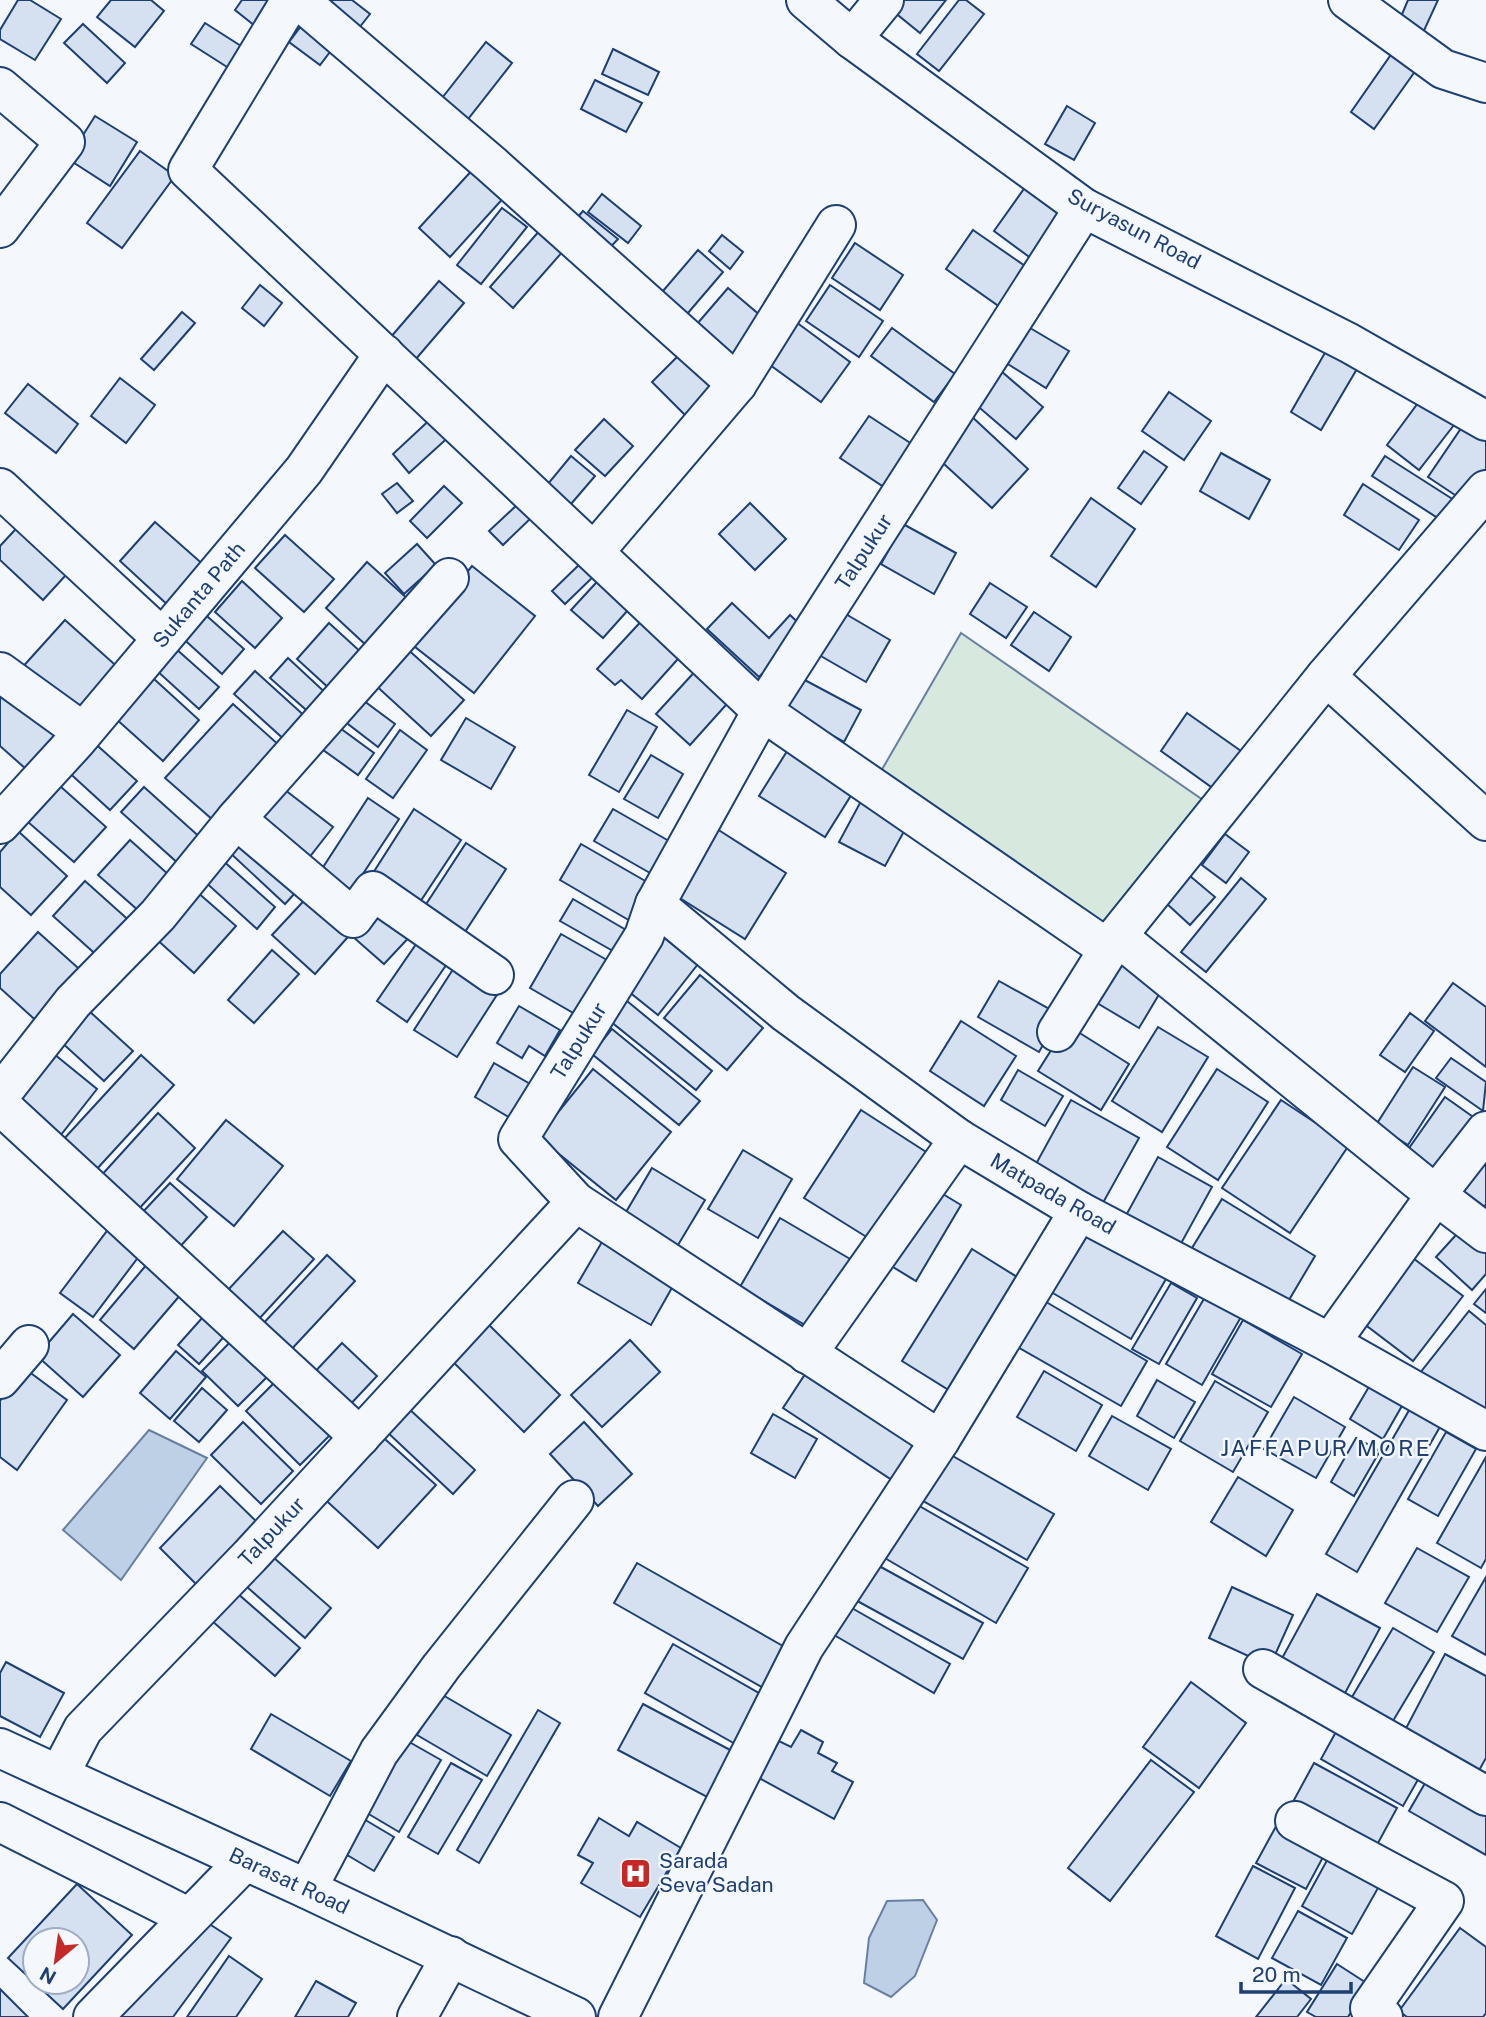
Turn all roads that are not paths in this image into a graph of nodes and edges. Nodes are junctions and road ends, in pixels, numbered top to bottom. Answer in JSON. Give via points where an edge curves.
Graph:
{"nodes":[{"id":1,"x":291,"y":0,"type":"edge"},
{"id":2,"x":299,"y":0,"type":"edge"},
{"id":3,"x":806,"y":0,"type":"edge"},
{"id":4,"x":884,"y":0,"type":"edge"},
{"id":5,"x":1349,"y":0,"type":"edge"},
{"id":6,"x":852,"y":39,"type":"junction"},
{"id":7,"x":1486,"y":83,"type":"edge"},
{"id":8,"x":0,"y":87,"type":"edge"},
{"id":9,"x":1084,"y":208,"type":"junction"},
{"id":10,"x":836,"y":225,"type":"dead end"},
{"id":11,"x":0,"y":228,"type":"edge"},
{"id":12,"x":384,"y":354,"type":"junction"},
{"id":13,"x":737,"y":384,"type":"junction"},
{"id":14,"x":1486,"y":421,"type":"edge"},
{"id":15,"x":0,"y":488,"type":"edge"},
{"id":16,"x":1486,"y":490,"type":"edge"},
{"id":17,"x":594,"y":552,"type":"junction"},
{"id":18,"x":449,"y":578,"type":"dead end"},
{"id":19,"x":162,"y":638,"type":"junction"},
{"id":20,"x":0,"y":672,"type":"edge"},
{"id":21,"x":1326,"y":676,"type":"junction"},
{"id":22,"x":762,"y":711,"type":"junction"},
{"id":23,"x":83,"y":732,"type":"junction"},
{"id":24,"x":236,"y":818,"type":"junction"},
{"id":25,"x":1486,"y":821,"type":"edge"},
{"id":26,"x":0,"y":824,"type":"edge"},
{"id":27,"x":655,"y":904,"type":"junction"},
{"id":28,"x":1112,"y":943,"type":"junction"},
{"id":29,"x":494,"y":975,"type":"dead end"},
{"id":30,"x":1056,"y":1031,"type":"dead end"},
{"id":31,"x":0,"y":1095,"type":"edge"},
{"id":32,"x":0,"y":1105,"type":"edge"},
{"id":33,"x":1486,"y":1131,"type":"edge"},
{"id":34,"x":959,"y":1139,"type":"junction"},
{"id":35,"x":1436,"y":1195,"type":"junction"},
{"id":36,"x":576,"y":1202,"type":"junction"},
{"id":37,"x":1079,"y":1211,"type":"junction"},
{"id":38,"x":1486,"y":1233,"type":"edge"},
{"id":39,"x":1330,"y":1343,"type":"junction"},
{"id":40,"x":29,"y":1345,"type":"dead end"},
{"id":41,"x":807,"y":1353,"type":"junction"},
{"id":42,"x":0,"y":1379,"type":"edge"},
{"id":43,"x":1486,"y":1431,"type":"edge"},
{"id":44,"x":360,"y":1437,"type":"junction"},
{"id":45,"x":940,"y":1440,"type":"junction"},
{"id":46,"x":574,"y":1500,"type":"dead end"},
{"id":47,"x":1263,"y":1669,"type":"dead end"},
{"id":48,"x":0,"y":1748,"type":"edge"},
{"id":49,"x":59,"y":1775,"type":"junction"},
{"id":50,"x":1486,"y":1796,"type":"edge"},
{"id":51,"x":1294,"y":1821,"type":"dead end"},
{"id":52,"x":0,"y":1822,"type":"edge"},
{"id":53,"x":245,"y":1861,"type":"junction"},
{"id":54,"x":307,"y":1889,"type":"junction"},
{"id":55,"x":188,"y":1917,"type":"junction"},
{"id":56,"x":451,"y":1956,"type":"junction"},
{"id":57,"x":93,"y":2017,"type":"edge"},
{"id":58,"x":417,"y":2017,"type":"edge"},
{"id":59,"x":576,"y":2017,"type":"edge"},
{"id":60,"x":618,"y":2017,"type":"edge"},
{"id":61,"x":1383,"y":2017,"type":"edge"}],
"edges":[{"from":1,"to":12,"type":"street","via":[[188,170]]},
{"from":2,"to":13,"type":"street"},
{"from":3,"to":6,"type":"street","name":"Suryasun Road"},
{"from":4,"to":6,"type":"street"},
{"from":5,"to":7,"type":"street","via":[[1443,69]]},
{"from":6,"to":9,"type":"street","name":"Suryasun Road"},
{"from":8,"to":11,"type":"street","via":[[65,142]]},
{"from":9,"to":14,"type":"street","name":"Suryasun Road","via":[[1300,317]]},
{"from":9,"to":22,"type":"street","name":"Talpukur"},
{"from":10,"to":13,"type":"street"},
{"from":12,"to":17,"type":"street"},
{"from":12,"to":19,"type":"street","name":"Sukanta Path","via":[[304,470]]},
{"from":13,"to":17,"type":"street"},
{"from":15,"to":19,"type":"street"},
{"from":16,"to":21,"type":"street"},
{"from":17,"to":22,"type":"street"},
{"from":18,"to":24,"type":"street"},
{"from":19,"to":23,"type":"street","name":"Sukanta Path"},
{"from":20,"to":23,"type":"street"},
{"from":21,"to":25,"type":"street"},
{"from":21,"to":28,"type":"street"},
{"from":22,"to":27,"type":"street","name":"Talpukur"},
{"from":22,"to":28,"type":"street"},
{"from":23,"to":26,"type":"street","name":"Sukanta Path"},
{"from":24,"to":29,"type":"street","via":[[353,918],[373,891]]},
{"from":24,"to":31,"type":"street","via":[[158,915],[73,1002]]},
{"from":27,"to":34,"type":"street","name":"Matpada Road","via":[[786,1013]]},
{"from":27,"to":36,"type":"street","name":"Talpukur","via":[[644,936],[518,1139]]},
{"from":28,"to":30,"type":"street"},
{"from":28,"to":35,"type":"street"},
{"from":32,"to":44,"type":"street"},
{"from":33,"to":35,"type":"street"},
{"from":34,"to":37,"type":"street","name":"Matpada Road"},
{"from":34,"to":41,"type":"street"},
{"from":35,"to":38,"type":"street"},
{"from":35,"to":39,"type":"street"},
{"from":36,"to":41,"type":"street"},
{"from":36,"to":44,"type":"street","name":"Talpukur"},
{"from":37,"to":39,"type":"street","name":"Matpada Road"},
{"from":37,"to":45,"type":"street"},
{"from":39,"to":43,"type":"street","name":"Matpada Road"},
{"from":40,"to":42,"type":"street"},
{"from":41,"to":45,"type":"street"},
{"from":44,"to":49,"type":"street","name":"Talpukur","via":[[83,1729]]},
{"from":45,"to":60,"type":"street","via":[[804,1647]]},
{"from":46,"to":54,"type":"street","via":[[379,1752]]},
{"from":47,"to":50,"type":"street"},
{"from":48,"to":49,"type":"street","name":"Barasat Road"},
{"from":49,"to":53,"type":"street","name":"Barasat Road"},
{"from":51,"to":61,"type":"street","via":[[1444,1900],[1370,2008]]},
{"from":52,"to":55,"type":"street"},
{"from":53,"to":54,"type":"street","name":"Barasat Road"},
{"from":53,"to":55,"type":"street"},
{"from":54,"to":56,"type":"street","name":"Barasat Road"},
{"from":55,"to":57,"type":"street"},
{"from":56,"to":58,"type":"street"},
{"from":56,"to":59,"type":"street","name":"Barasat Road"}]}
